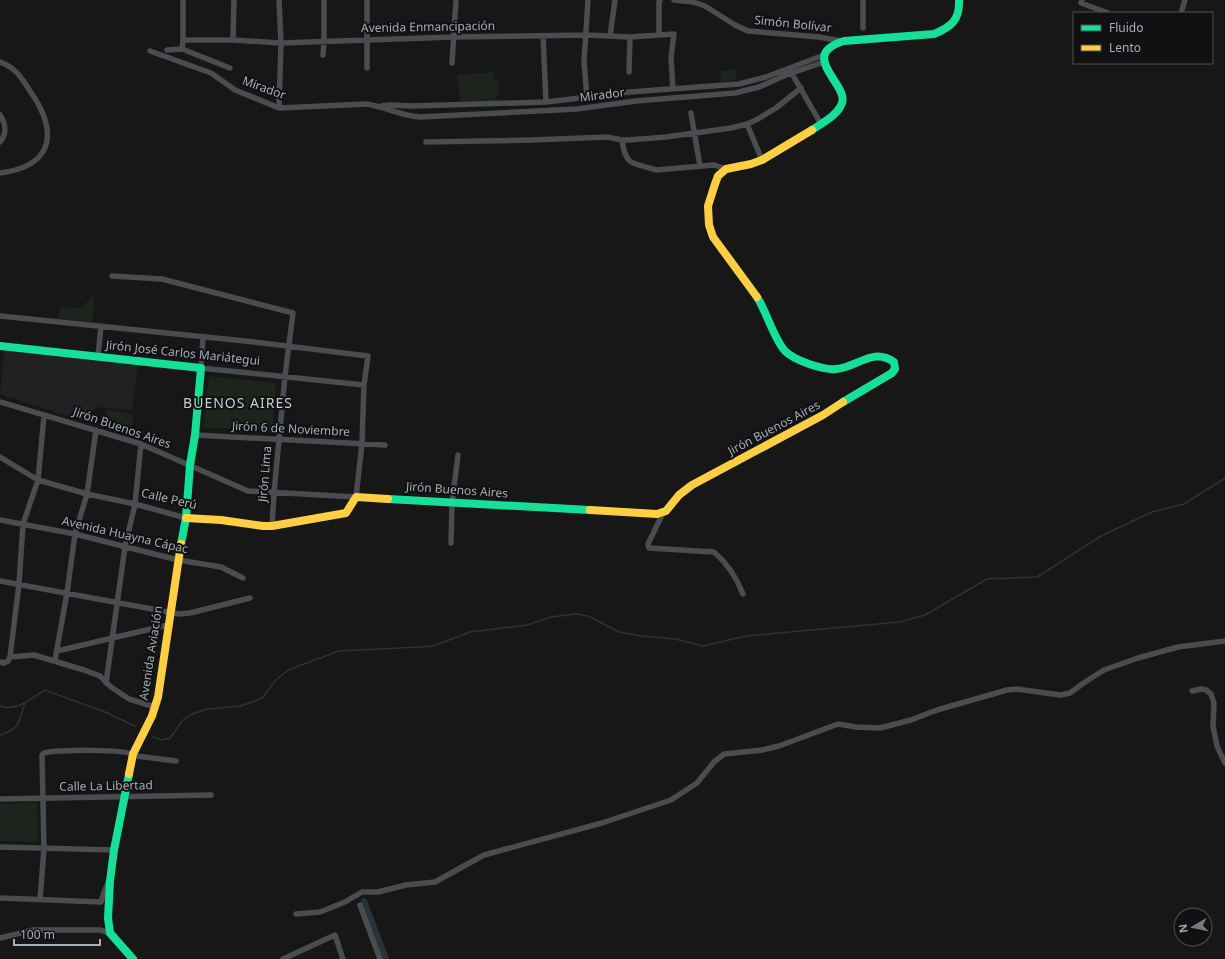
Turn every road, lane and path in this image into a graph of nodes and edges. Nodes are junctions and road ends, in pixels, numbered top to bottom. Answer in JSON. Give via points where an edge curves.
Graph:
{"nodes":[{"id":1,"x":182,"y":0,"type":"edge"},
{"id":2,"x":234,"y":0,"type":"edge"},
{"id":3,"x":279,"y":0,"type":"edge"},
{"id":4,"x":324,"y":0,"type":"edge"},
{"id":5,"x":367,"y":0,"type":"edge"},
{"id":6,"x":456,"y":0,"type":"edge"},
{"id":7,"x":588,"y":0,"type":"edge"},
{"id":8,"x":615,"y":0,"type":"edge"},
{"id":9,"x":660,"y":0,"type":"edge"},
{"id":10,"x":674,"y":0,"type":"edge"},
{"id":11,"x":862,"y":0,"type":"edge"},
{"id":12,"x":959,"y":0,"type":"edge"},
{"id":13,"x":1185,"y":0,"type":"edge"},
{"id":14,"x":1081,"y":1,"type":"edge"},
{"id":15,"x":1106,"y":12,"type":"edge"},
{"id":16,"x":1181,"y":12,"type":"edge"},
{"id":17,"x":863,"y":28,"type":"dead end"},
{"id":18,"x":587,"y":35,"type":"junction"},
{"id":19,"x":659,"y":35,"type":"junction"},
{"id":20,"x":543,"y":36,"type":"junction"},
{"id":21,"x":610,"y":36,"type":"junction"},
{"id":22,"x":454,"y":37,"type":"junction"},
{"id":23,"x":630,"y":37,"type":"junction"},
{"id":24,"x":368,"y":39,"type":"junction"},
{"id":25,"x":183,"y":40,"type":"junction"},
{"id":26,"x":233,"y":40,"type":"junction"},
{"id":27,"x":844,"y":41,"type":"junction"},
{"id":28,"x":324,"y":42,"type":"junction"},
{"id":29,"x":281,"y":43,"type":"junction"},
{"id":30,"x":182,"y":49,"type":"junction"},
{"id":31,"x":167,"y":50,"type":"dead end"},
{"id":32,"x":150,"y":51,"type":"dead end"},
{"id":33,"x":323,"y":55,"type":"dead end"},
{"id":34,"x":824,"y":58,"type":"junction"},
{"id":35,"x":0,"y":62,"type":"edge"},
{"id":36,"x":452,"y":63,"type":"dead end"},
{"id":37,"x":230,"y":68,"type":"dead end"},
{"id":38,"x":367,"y":68,"type":"dead end"},
{"id":39,"x":790,"y":71,"type":"junction"},
{"id":40,"x":629,"y":72,"type":"dead end"},
{"id":41,"x":801,"y":88,"type":"junction"},
{"id":42,"x":673,"y":89,"type":"junction"},
{"id":43,"x":587,"y":98,"type":"junction"},
{"id":44,"x":546,"y":102,"type":"junction"},
{"id":45,"x":378,"y":106,"type":"junction"},
{"id":46,"x":279,"y":108,"type":"junction"},
{"id":47,"x":691,"y":113,"type":"dead end"},
{"id":48,"x":0,"y":116,"type":"edge"},
{"id":49,"x":747,"y":124,"type":"junction"},
{"id":50,"x":821,"y":124,"type":"junction"},
{"id":51,"x":694,"y":133,"type":"junction"},
{"id":52,"x":622,"y":140,"type":"junction"},
{"id":53,"x":0,"y":142,"type":"edge"},
{"id":54,"x":426,"y":142,"type":"dead end"},
{"id":55,"x":762,"y":160,"type":"junction"},
{"id":56,"x":700,"y":166,"type":"junction"},
{"id":57,"x":726,"y":169,"type":"junction"},
{"id":58,"x":0,"y":174,"type":"edge"},
{"id":59,"x":112,"y":276,"type":"dead end"},
{"id":60,"x":0,"y":316,"type":"edge"},
{"id":61,"x":101,"y":326,"type":"junction"},
{"id":62,"x":203,"y":337,"type":"junction"},
{"id":63,"x":0,"y":346,"type":"edge"},
{"id":64,"x":288,"y":346,"type":"junction"},
{"id":65,"x":98,"y":356,"type":"junction"},
{"id":66,"x":201,"y":368,"type":"junction"},
{"id":67,"x":285,"y":376,"type":"junction"},
{"id":68,"x":364,"y":385,"type":"junction"},
{"id":69,"x":0,"y":402,"type":"edge"},
{"id":70,"x":44,"y":416,"type":"junction"},
{"id":71,"x":96,"y":430,"type":"junction"},
{"id":72,"x":195,"y":435,"type":"junction"},
{"id":73,"x":279,"y":439,"type":"junction"},
{"id":74,"x":141,"y":444,"type":"junction"},
{"id":75,"x":362,"y":444,"type":"junction"},
{"id":76,"x":385,"y":445,"type":"dead end"},
{"id":77,"x":458,"y":455,"type":"dead end"},
{"id":78,"x":0,"y":457,"type":"edge"},
{"id":79,"x":190,"y":465,"type":"junction"},
{"id":80,"x":38,"y":480,"type":"junction"},
{"id":81,"x":274,"y":493,"type":"junction"},
{"id":82,"x":87,"y":494,"type":"junction"},
{"id":83,"x":356,"y":497,"type":"junction"},
{"id":84,"x":452,"y":503,"type":"junction"},
{"id":85,"x":135,"y":504,"type":"junction"},
{"id":86,"x":663,"y":513,"type":"junction"},
{"id":87,"x":186,"y":518,"type":"junction"},
{"id":88,"x":0,"y":520,"type":"edge"},
{"id":89,"x":23,"y":524,"type":"junction"},
{"id":90,"x":272,"y":526,"type":"junction"},
{"id":91,"x":75,"y":534,"type":"junction"},
{"id":92,"x":451,"y":543,"type":"dead end"},
{"id":93,"x":125,"y":547,"type":"junction"},
{"id":94,"x":178,"y":560,"type":"junction"},
{"id":95,"x":243,"y":578,"type":"dead end"},
{"id":96,"x":0,"y":581,"type":"edge"},
{"id":97,"x":19,"y":584,"type":"junction"},
{"id":98,"x":67,"y":593,"type":"junction"},
{"id":99,"x":744,"y":594,"type":"dead end"},
{"id":100,"x":250,"y":598,"type":"dead end"},
{"id":101,"x":118,"y":602,"type":"junction"},
{"id":102,"x":170,"y":612,"type":"junction"},
{"id":103,"x":168,"y":625,"type":"junction"},
{"id":104,"x":112,"y":638,"type":"junction"},
{"id":105,"x":1225,"y":641,"type":"edge"},
{"id":106,"x":57,"y":651,"type":"junction"},
{"id":107,"x":10,"y":658,"type":"junction"},
{"id":108,"x":55,"y":660,"type":"junction"},
{"id":109,"x":0,"y":662,"type":"edge"},
{"id":110,"x":106,"y":683,"type":"junction"},
{"id":111,"x":1192,"y":691,"type":"dead end"},
{"id":112,"x":155,"y":707,"type":"junction"},
{"id":113,"x":134,"y":754,"type":"junction"},
{"id":114,"x":176,"y":761,"type":"dead end"},
{"id":115,"x":1225,"y":763,"type":"edge"},
{"id":116,"x":212,"y":795,"type":"dead end"},
{"id":117,"x":125,"y":797,"type":"junction"},
{"id":118,"x":43,"y":798,"type":"junction"},
{"id":119,"x":0,"y":799,"type":"edge"},
{"id":120,"x":0,"y":847,"type":"edge"},
{"id":121,"x":44,"y":849,"type":"junction"},
{"id":122,"x":114,"y":850,"type":"junction"},
{"id":123,"x":110,"y":881,"type":"junction"},
{"id":124,"x":0,"y":898,"type":"edge"},
{"id":125,"x":40,"y":899,"type":"junction"},
{"id":126,"x":360,"y":905,"type":"dead end"},
{"id":127,"x":296,"y":914,"type":"dead end"},
{"id":128,"x":110,"y":933,"type":"junction"},
{"id":129,"x":0,"y":938,"type":"edge"},
{"id":130,"x":133,"y":959,"type":"edge"},
{"id":131,"x":283,"y":959,"type":"edge"},
{"id":132,"x":343,"y":959,"type":"edge"},
{"id":133,"x":380,"y":959,"type":"edge"}],
"edges":[{"from":1,"to":25,"type":"street"},
{"from":2,"to":26,"type":"street"},
{"from":3,"to":29,"type":"street"},
{"from":4,"to":28,"type":"street"},
{"from":5,"to":24,"type":"street"},
{"from":6,"to":22,"type":"street"},
{"from":7,"to":18,"type":"street"},
{"from":8,"to":21,"type":"street"},
{"from":9,"to":19,"type":"street"},
{"from":10,"to":27,"type":"street","name":"Simón Bolívar","via":[[705,6],[748,31]]},
{"from":11,"to":17,"type":"street"},
{"from":12,"to":27,"type":"street","via":[[960,11],[956,20],[938,33]]},
{"from":13,"to":16,"type":"street"},
{"from":14,"to":15,"type":"street"},
{"from":18,"to":20,"type":"street","name":"Avenida Enmancipación"},
{"from":18,"to":21,"type":"street","name":"Avenida Enmancipación"},
{"from":18,"to":43,"type":"street","via":[[584,62]]},
{"from":19,"to":23,"type":"street","name":"Avenida Enmancipación"},
{"from":19,"to":42,"type":"street","name":"Avenida Enmancipación","via":[[674,34],[671,57]]},
{"from":20,"to":22,"type":"street","name":"Avenida Enmancipación"},
{"from":20,"to":44,"type":"street"},
{"from":21,"to":23,"type":"street","name":"Avenida Enmancipación"},
{"from":22,"to":24,"type":"street","name":"Avenida Enmancipación"},
{"from":22,"to":36,"type":"street"},
{"from":23,"to":40,"type":"street"},
{"from":24,"to":28,"type":"street","name":"Avenida Enmancipación"},
{"from":24,"to":38,"type":"street"},
{"from":25,"to":26,"type":"street","name":"Avenida Enmancipación"},
{"from":25,"to":30,"type":"street"},
{"from":26,"to":29,"type":"street","name":"Avenida Enmancipación"},
{"from":27,"to":34,"type":"street","via":[[832,44]]},
{"from":28,"to":29,"type":"street","name":"Avenida Enmancipación"},
{"from":28,"to":33,"type":"street"},
{"from":29,"to":46,"type":"street"},
{"from":30,"to":31,"type":"street"},
{"from":30,"to":37,"type":"street"},
{"from":32,"to":46,"type":"street","name":"Mirador","via":[[211,73],[235,90]]},
{"from":34,"to":39,"type":"street","name":"Mirador"},
{"from":34,"to":50,"type":"street","via":[[842,99],[836,112]]},
{"from":35,"to":58,"type":"street","via":[[19,74],[38,103],[48,130],[47,143],[38,158],[24,168]]},
{"from":39,"to":41,"type":"street"},
{"from":39,"to":42,"type":"street","name":"Mirador","via":[[745,84]]},
{"from":39,"to":45,"type":"street","name":"Mirador","via":[[759,87],[735,93],[636,101],[577,109],[420,117]]},
{"from":41,"to":49,"type":"street","via":[[776,108]]},
{"from":41,"to":50,"type":"street"},
{"from":42,"to":43,"type":"street","name":"Mirador"},
{"from":43,"to":44,"type":"street","name":"Mirador"},
{"from":44,"to":45,"type":"street","name":"Mirador"},
{"from":45,"to":46,"type":"street","name":"Mirador","via":[[356,104]]},
{"from":47,"to":51,"type":"street"},
{"from":48,"to":53,"type":"street","via":[[4,121],[5,130]]},
{"from":49,"to":51,"type":"street"},
{"from":49,"to":55,"type":"street"},
{"from":50,"to":55,"type":"street"},
{"from":51,"to":52,"type":"street"},
{"from":51,"to":56,"type":"street"},
{"from":52,"to":54,"type":"street","via":[[607,137]]},
{"from":52,"to":56,"type":"street","via":[[627,159],[637,166],[656,170]]},
{"from":55,"to":57,"type":"street"},
{"from":56,"to":57,"type":"street","via":[[714,165]]},
{"from":57,"to":86,"type":"street","name":"Jirón Buenos Aires","via":[[718,176],[711,196],[707,213],[710,229],[762,304],[784,350],[799,360],[833,369],[842,369],[878,356],[891,359],[895,369],[824,415],[692,485]]},
{"from":59,"to":64,"type":"street","name":"Jirón Lima","via":[[173,281],[293,313]]},
{"from":60,"to":61,"type":"street"},
{"from":61,"to":62,"type":"street"},
{"from":61,"to":65,"type":"street"},
{"from":62,"to":64,"type":"street"},
{"from":62,"to":66,"type":"street","name":"Avenida Aviación"},
{"from":63,"to":65,"type":"street","name":"Jirón José Carlos Mariátegui"},
{"from":64,"to":67,"type":"street","name":"Jirón Lima"},
{"from":64,"to":68,"type":"street","via":[[368,356]]},
{"from":65,"to":66,"type":"street","name":"Jirón José Carlos Mariátegui"},
{"from":66,"to":67,"type":"street","name":"Jirón José Carlos Mariátegui"},
{"from":66,"to":72,"type":"street","name":"Avenida Aviación"},
{"from":67,"to":68,"type":"street","name":"Jirón José Carlos Mariátegui"},
{"from":67,"to":73,"type":"street","name":"Jirón Lima"},
{"from":68,"to":75,"type":"street"},
{"from":69,"to":70,"type":"street","name":"Jirón Buenos Aires"},
{"from":70,"to":71,"type":"street","name":"Jirón Buenos Aires"},
{"from":70,"to":80,"type":"street"},
{"from":71,"to":74,"type":"street","name":"Jirón Buenos Aires"},
{"from":71,"to":82,"type":"street"},
{"from":72,"to":73,"type":"street","name":"Jirón 6 de Noviembre"},
{"from":72,"to":79,"type":"street","name":"Avenida Aviación"},
{"from":73,"to":75,"type":"street","name":"Jirón 6 de Noviembre"},
{"from":73,"to":81,"type":"street","name":"Jirón Lima"},
{"from":74,"to":79,"type":"street","name":"Jirón Buenos Aires"},
{"from":74,"to":85,"type":"street"},
{"from":75,"to":76,"type":"street","name":"Jirón 6 de Noviembre"},
{"from":75,"to":83,"type":"street"},
{"from":77,"to":84,"type":"street"},
{"from":78,"to":80,"type":"street","name":"Calle Perú"},
{"from":79,"to":81,"type":"street","name":"Jirón Buenos Aires","via":[[248,491]]},
{"from":79,"to":87,"type":"street","name":"Avenida Aviación"},
{"from":80,"to":82,"type":"street","name":"Calle Perú"},
{"from":80,"to":89,"type":"street"},
{"from":81,"to":83,"type":"street","name":"Jirón Buenos Aires"},
{"from":81,"to":90,"type":"street","name":"Jirón Lima"},
{"from":82,"to":85,"type":"street","name":"Calle Perú"},
{"from":82,"to":91,"type":"street"},
{"from":83,"to":84,"type":"street","name":"Jirón Buenos Aires"},
{"from":83,"to":90,"type":"street","name":"Calle Perú","via":[[343,514]]},
{"from":84,"to":86,"type":"street","name":"Jirón Buenos Aires","via":[[652,515]]},
{"from":84,"to":92,"type":"street"},
{"from":85,"to":87,"type":"street","name":"Calle Perú"},
{"from":85,"to":93,"type":"street"},
{"from":86,"to":99,"type":"street","via":[[648,544],[649,548],[714,552],[722,559]]},
{"from":87,"to":90,"type":"street","name":"Calle Perú"},
{"from":87,"to":94,"type":"street","name":"Avenida Aviación"},
{"from":88,"to":89,"type":"street","name":"Avenida Huayna Cápac"},
{"from":89,"to":91,"type":"street","name":"Avenida Huayna Cápac"},
{"from":89,"to":97,"type":"street"},
{"from":91,"to":93,"type":"street","name":"Avenida Huayna Cápac"},
{"from":91,"to":98,"type":"street"},
{"from":93,"to":94,"type":"street","name":"Avenida Huayna Cápac"},
{"from":93,"to":101,"type":"street"},
{"from":94,"to":95,"type":"street","name":"Avenida Huayna Cápac","via":[[221,567]]},
{"from":94,"to":102,"type":"street","name":"Avenida Aviación"},
{"from":96,"to":97,"type":"street"},
{"from":97,"to":98,"type":"street"},
{"from":97,"to":107,"type":"street"},
{"from":98,"to":101,"type":"street"},
{"from":98,"to":106,"type":"street"},
{"from":100,"to":102,"type":"street","via":[[185,614]]},
{"from":101,"to":102,"type":"street"},
{"from":101,"to":104,"type":"street"},
{"from":102,"to":103,"type":"street","name":"Avenida Aviación"},
{"from":103,"to":104,"type":"street"},
{"from":103,"to":112,"type":"street","name":"Avenida Aviación"},
{"from":104,"to":106,"type":"street"},
{"from":104,"to":110,"type":"street"},
{"from":105,"to":127,"type":"street","via":[[1178,647],[1138,658],[1104,670],[1070,693],[1060,695],[1007,690],[880,728],[838,724],[779,746],[724,754],[714,762],[697,784],[671,800],[484,855],[435,882],[406,885],[378,892],[362,892],[320,912]]},
{"from":106,"to":108,"type":"street"},
{"from":107,"to":108,"type":"street","via":[[34,654]]},
{"from":107,"to":109,"type":"street","via":[[4,663]]},
{"from":108,"to":110,"type":"street","via":[[100,676]]},
{"from":110,"to":112,"type":"street","via":[[129,699]]},
{"from":111,"to":115,"type":"street","via":[[1201,689],[1211,694],[1217,746]]},
{"from":112,"to":113,"type":"street","name":"Avenida Aviación"},
{"from":113,"to":114,"type":"street"},
{"from":113,"to":117,"type":"street","name":"Avenida Aviación"},
{"from":113,"to":118,"type":"street","via":[[98,750],[46,752],[42,755]]},
{"from":116,"to":117,"type":"street","name":"Calle La Libertad"},
{"from":117,"to":118,"type":"street","name":"Calle La Libertad"},
{"from":117,"to":122,"type":"street","name":"Avenida Aviación"},
{"from":118,"to":119,"type":"street","name":"Calle La Libertad"},
{"from":118,"to":121,"type":"street"},
{"from":120,"to":121,"type":"street"},
{"from":121,"to":122,"type":"street"},
{"from":121,"to":125,"type":"street"},
{"from":122,"to":123,"type":"street","name":"Avenida Aviación"},
{"from":123,"to":125,"type":"street","via":[[101,902]]},
{"from":123,"to":128,"type":"street","name":"Avenida Aviación"},
{"from":124,"to":125,"type":"street"},
{"from":126,"to":133,"type":"street"},
{"from":128,"to":129,"type":"street","via":[[100,930],[33,930]]},
{"from":128,"to":130,"type":"street"},
{"from":131,"to":132,"type":"street","via":[[335,936]]}]}
